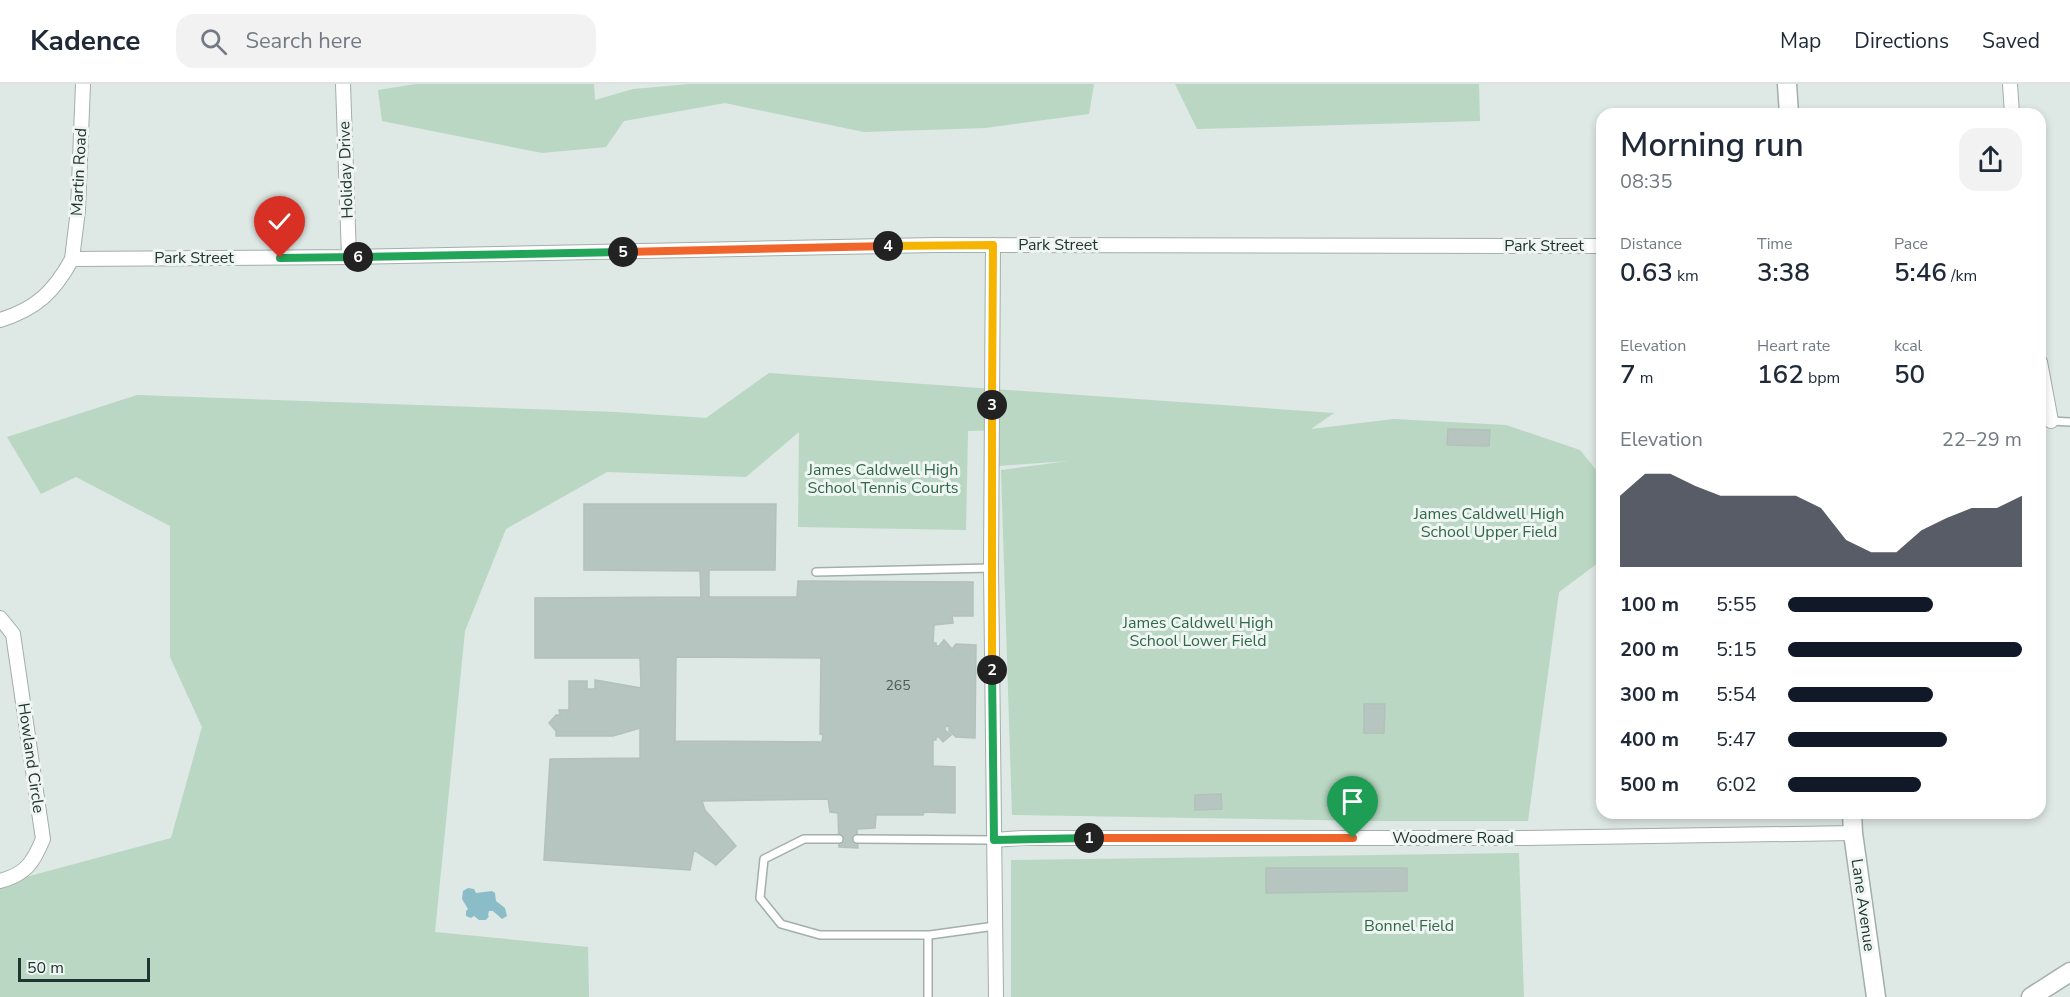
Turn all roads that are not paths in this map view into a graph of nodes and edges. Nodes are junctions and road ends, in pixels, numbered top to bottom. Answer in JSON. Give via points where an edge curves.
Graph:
{"nodes":[{"id":1,"x":83,"y":84,"type":"edge"},
{"id":2,"x":343,"y":84,"type":"edge"},
{"id":3,"x":1786,"y":84,"type":"edge"},
{"id":4,"x":2010,"y":84,"type":"edge"},
{"id":5,"x":1788,"y":108,"type":"edge"},
{"id":6,"x":2012,"y":108,"type":"edge"},
{"id":7,"x":993,"y":245,"type":"junction"},
{"id":8,"x":1596,"y":246,"type":"edge"},
{"id":9,"x":349,"y":257,"type":"junction"},
{"id":10,"x":72,"y":259,"type":"junction"},
{"id":11,"x":0,"y":320,"type":"edge"},
{"id":12,"x":2046,"y":394,"type":"edge"},
{"id":13,"x":2051,"y":421,"type":"joint"},
{"id":14,"x":2070,"y":422,"type":"edge"},
{"id":15,"x":991,"y":568,"type":"junction"},
{"id":16,"x":816,"y":572,"type":"dead end"},
{"id":17,"x":0,"y":618,"type":"edge"},
{"id":18,"x":1852,"y":819,"type":"edge"},
{"id":19,"x":1853,"y":833,"type":"junction"},
{"id":20,"x":839,"y":839,"type":"dead end"},
{"id":21,"x":857,"y":839,"type":"dead end"},
{"id":22,"x":994,"y":840,"type":"junction"},
{"id":23,"x":0,"y":881,"type":"edge"},
{"id":24,"x":995,"y":926,"type":"junction"},
{"id":25,"x":928,"y":935,"type":"junction"},
{"id":26,"x":2070,"y":972,"type":"edge"},
{"id":27,"x":928,"y":997,"type":"edge"},
{"id":28,"x":996,"y":997,"type":"edge"},
{"id":29,"x":1876,"y":997,"type":"edge"},
{"id":30,"x":2031,"y":997,"type":"edge"}],
"edges":[{"from":1,"to":10,"type":"street","name":"Martin Road"},
{"from":2,"to":9,"type":"street","name":"Holiday Drive"},
{"from":3,"to":5,"type":"street"},
{"from":4,"to":6,"type":"street"},
{"from":7,"to":8,"type":"street","name":"Park Street"},
{"from":7,"to":9,"type":"street","name":"Park Street"},
{"from":7,"to":15,"type":"street"},
{"from":9,"to":10,"type":"street","name":"Park Street"},
{"from":10,"to":11,"type":"street","via":[[60,280],[36,304]]},
{"from":12,"to":13,"type":"street"},
{"from":13,"to":14,"type":"lane"},
{"from":15,"to":16,"type":"lane"},
{"from":15,"to":22,"type":"street"},
{"from":17,"to":23,"type":"street","name":"Howland Circle","via":[[13,634],[43,839],[27,868]]},
{"from":18,"to":19,"type":"street","name":"Lane Avenue"},
{"from":19,"to":22,"type":"street","name":"Woodmere Road"},
{"from":19,"to":29,"type":"street","name":"Lane Avenue"},
{"from":20,"to":25,"type":"lane","via":[[804,838],[764,858],[760,898],[782,924],[820,935]]},
{"from":21,"to":22,"type":"lane"},
{"from":22,"to":24,"type":"street"},
{"from":24,"to":25,"type":"lane"},
{"from":24,"to":28,"type":"street"},
{"from":25,"to":27,"type":"lane"},
{"from":26,"to":30,"type":"street"}]}
